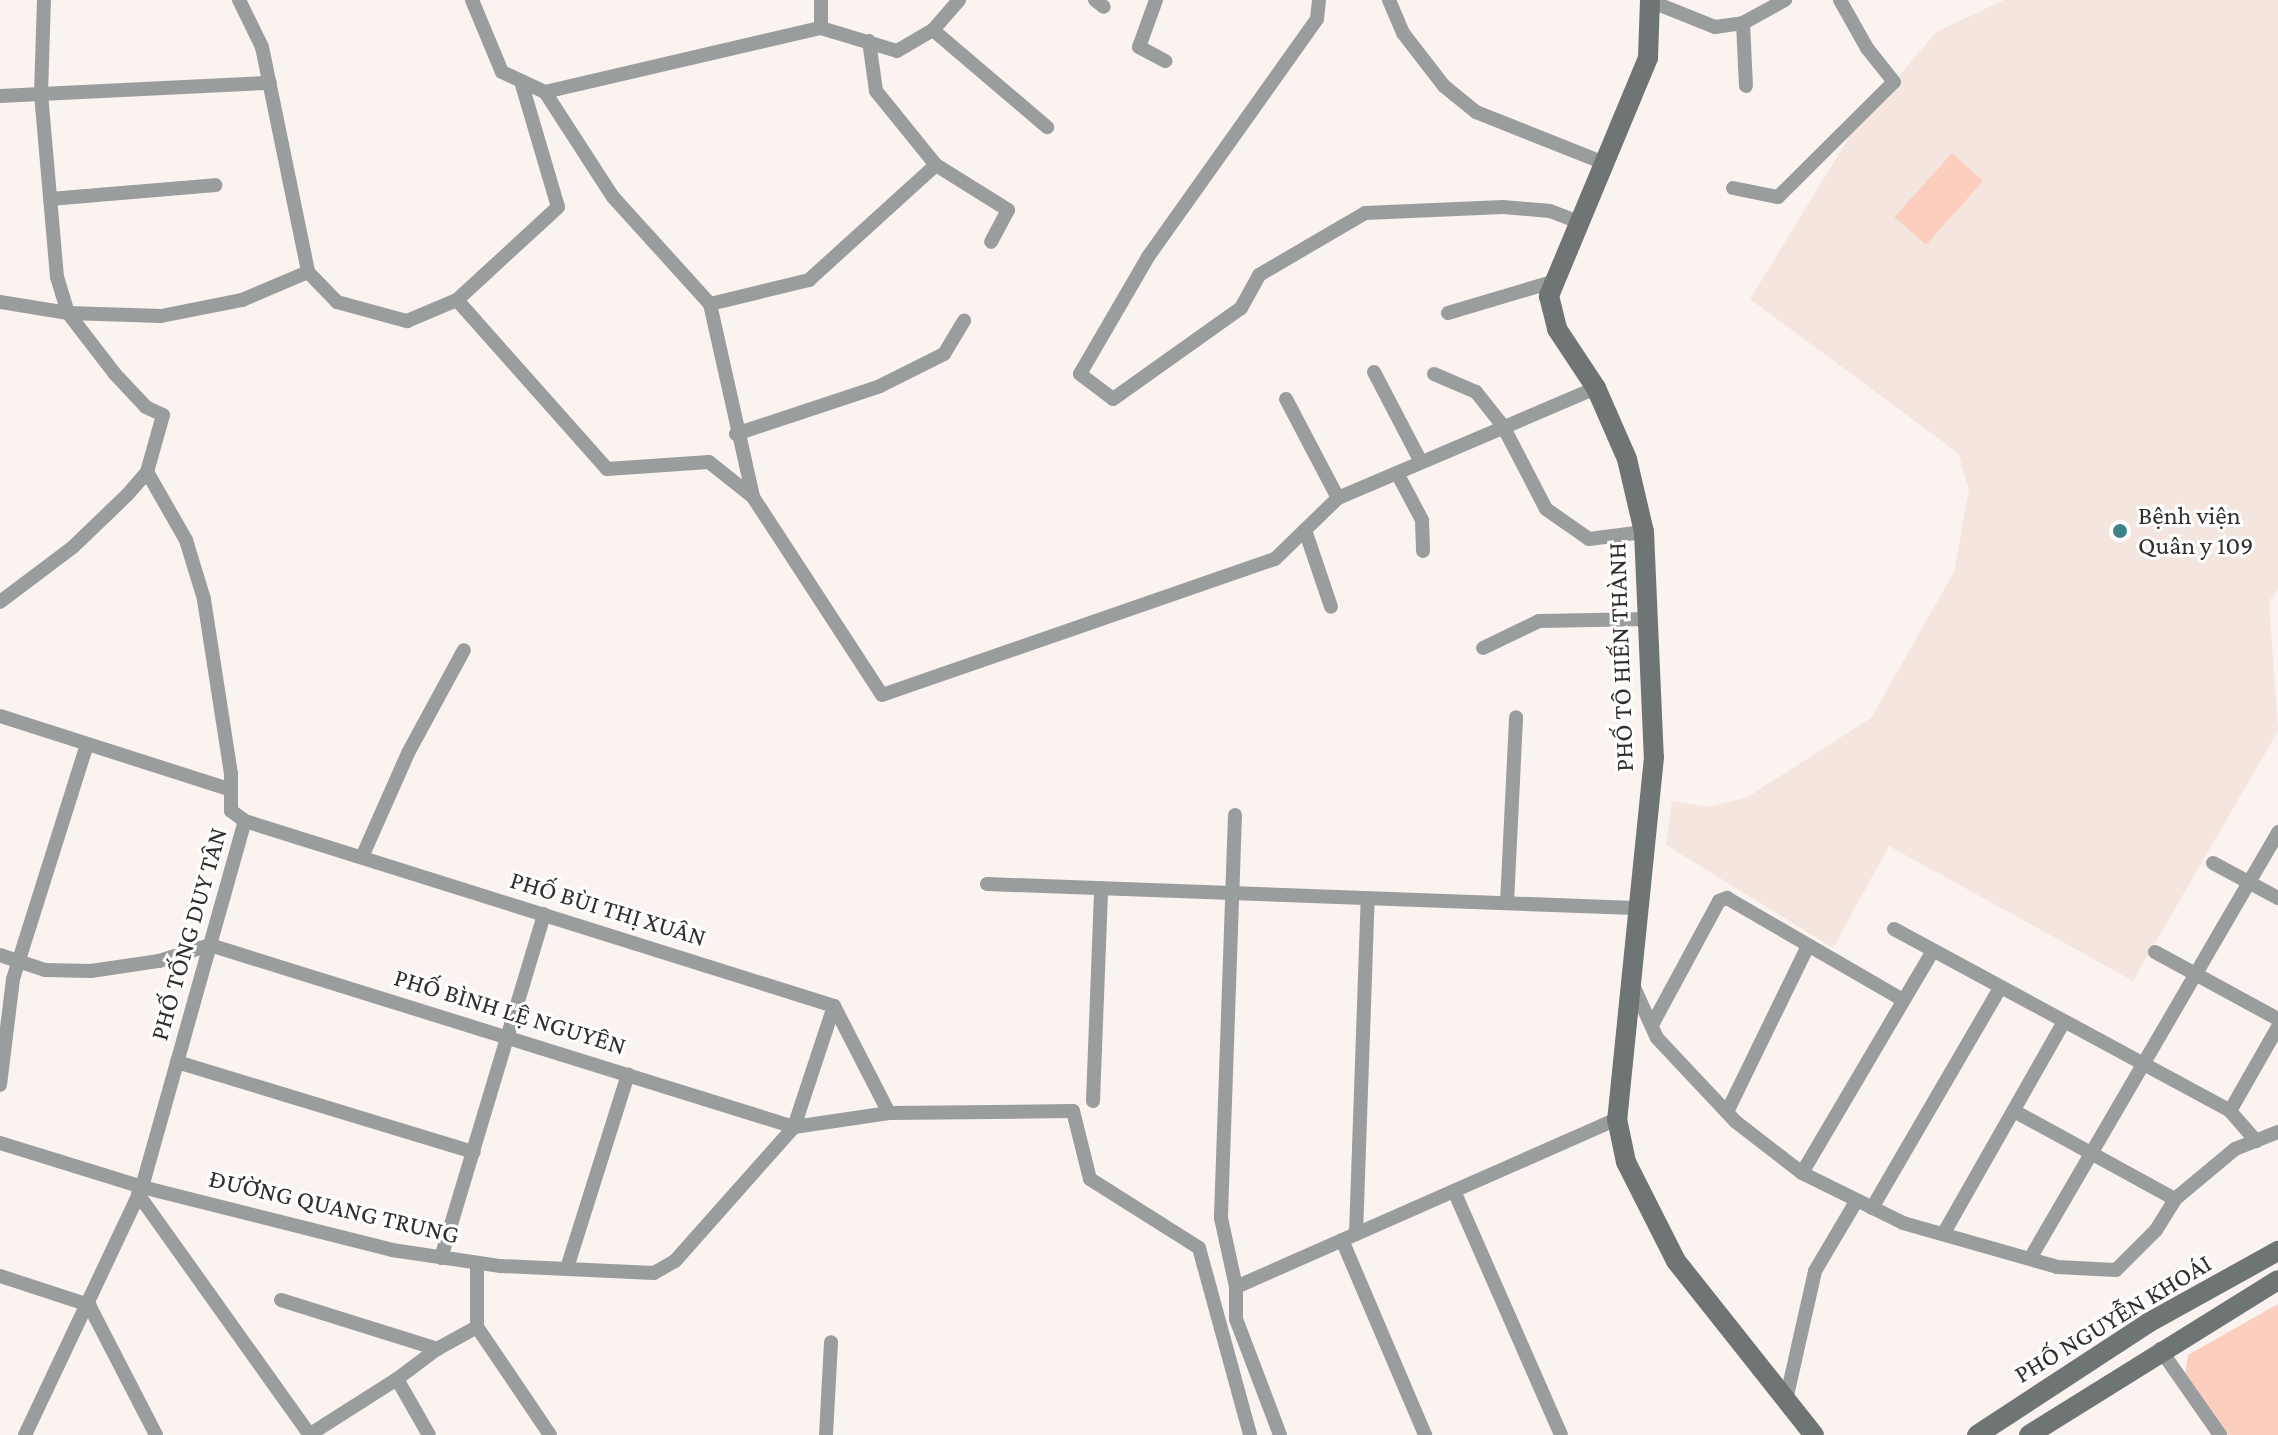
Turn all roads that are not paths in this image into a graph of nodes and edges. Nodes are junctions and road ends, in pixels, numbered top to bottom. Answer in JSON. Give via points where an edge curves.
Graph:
{"nodes":[{"id":1,"x":31,"y":0,"type":"edge"},
{"id":2,"x":44,"y":0,"type":"edge"},
{"id":3,"x":54,"y":0,"type":"edge"},
{"id":4,"x":239,"y":0,"type":"edge"},
{"id":5,"x":472,"y":0,"type":"edge"},
{"id":6,"x":821,"y":0,"type":"edge"},
{"id":7,"x":959,"y":0,"type":"edge"},
{"id":8,"x":1156,"y":0,"type":"edge"},
{"id":9,"x":1319,"y":0,"type":"edge"},
{"id":10,"x":1389,"y":0,"type":"edge"},
{"id":11,"x":1785,"y":0,"type":"edge"},
{"id":12,"x":1840,"y":0,"type":"edge"},
{"id":13,"x":1650,"y":1,"type":"edge"},
{"id":14,"x":1743,"y":23,"type":"junction"},
{"id":15,"x":821,"y":28,"type":"junction"},
{"id":16,"x":933,"y":30,"type":"junction"},
{"id":17,"x":869,"y":41,"type":"junction"},
{"id":18,"x":1165,"y":61,"type":"dead end"},
{"id":19,"x":270,"y":83,"type":"junction"},
{"id":20,"x":522,"y":85,"type":"junction"},
{"id":21,"x":1746,"y":86,"type":"dead end"},
{"id":22,"x":545,"y":92,"type":"junction"},
{"id":23,"x":41,"y":94,"type":"junction"},
{"id":24,"x":0,"y":96,"type":"edge"},
{"id":25,"x":1047,"y":127,"type":"dead end"},
{"id":26,"x":1604,"y":163,"type":"junction"},
{"id":27,"x":936,"y":165,"type":"junction"},
{"id":28,"x":215,"y":185,"type":"dead end"},
{"id":29,"x":1733,"y":188,"type":"dead end"},
{"id":30,"x":50,"y":199,"type":"junction"},
{"id":31,"x":1578,"y":222,"type":"junction"},
{"id":32,"x":991,"y":242,"type":"dead end"},
{"id":33,"x":308,"y":272,"type":"junction"},
{"id":34,"x":1552,"y":282,"type":"junction"},
{"id":35,"x":457,"y":300,"type":"junction"},
{"id":36,"x":0,"y":302,"type":"edge"},
{"id":37,"x":710,"y":304,"type":"junction"},
{"id":38,"x":68,"y":313,"type":"junction"},
{"id":39,"x":1448,"y":313,"type":"dead end"},
{"id":40,"x":964,"y":321,"type":"dead end"},
{"id":41,"x":1374,"y":372,"type":"dead end"},
{"id":42,"x":1434,"y":374,"type":"dead end"},
{"id":43,"x":1596,"y":388,"type":"junction"},
{"id":44,"x":1286,"y":399,"type":"dead end"},
{"id":45,"x":1503,"y":426,"type":"junction"},
{"id":46,"x":736,"y":434,"type":"junction"},
{"id":47,"x":709,"y":462,"type":"junction"},
{"id":48,"x":1421,"y":462,"type":"junction"},
{"id":49,"x":743,"y":463,"type":"junction"},
{"id":50,"x":147,"y":472,"type":"junction"},
{"id":51,"x":1397,"y":473,"type":"junction"},
{"id":52,"x":753,"y":497,"type":"junction"},
{"id":53,"x":1338,"y":498,"type":"junction"},
{"id":54,"x":1305,"y":530,"type":"junction"},
{"id":55,"x":1644,"y":532,"type":"junction"},
{"id":56,"x":1423,"y":551,"type":"dead end"},
{"id":57,"x":0,"y":602,"type":"edge"},
{"id":58,"x":1331,"y":607,"type":"dead end"},
{"id":59,"x":1649,"y":619,"type":"junction"},
{"id":60,"x":1483,"y":648,"type":"dead end"},
{"id":61,"x":464,"y":650,"type":"dead end"},
{"id":62,"x":0,"y":716,"type":"edge"},
{"id":63,"x":1516,"y":717,"type":"dead end"},
{"id":64,"x":87,"y":744,"type":"junction"},
{"id":65,"x":229,"y":789,"type":"junction"},
{"id":66,"x":1235,"y":815,"type":"dead end"},
{"id":67,"x":245,"y":821,"type":"junction"},
{"id":68,"x":2278,"y":833,"type":"edge"},
{"id":69,"x":362,"y":857,"type":"junction"},
{"id":70,"x":2213,"y":863,"type":"dead end"},
{"id":71,"x":2248,"y":882,"type":"junction"},
{"id":72,"x":987,"y":884,"type":"dead end"},
{"id":73,"x":1101,"y":888,"type":"junction"},
{"id":74,"x":1232,"y":893,"type":"junction"},
{"id":75,"x":1368,"y":898,"type":"junction"},
{"id":76,"x":2278,"y":898,"type":"edge"},
{"id":77,"x":1507,"y":903,"type":"junction"},
{"id":78,"x":1635,"y":908,"type":"junction"},
{"id":79,"x":544,"y":914,"type":"junction"},
{"id":80,"x":1894,"y":929,"type":"dead end"},
{"id":81,"x":210,"y":945,"type":"junction"},
{"id":82,"x":1807,"y":948,"type":"junction"},
{"id":83,"x":1933,"y":951,"type":"junction"},
{"id":84,"x":2155,"y":952,"type":"dead end"},
{"id":85,"x":0,"y":955,"type":"edge"},
{"id":86,"x":20,"y":963,"type":"junction"},
{"id":87,"x":2195,"y":975,"type":"junction"},
{"id":88,"x":1632,"y":983,"type":"junction"},
{"id":89,"x":2000,"y":988,"type":"junction"},
{"id":90,"x":1901,"y":999,"type":"junction"},
{"id":91,"x":834,"y":1006,"type":"junction"},
{"id":92,"x":2278,"y":1019,"type":"edge"},
{"id":93,"x":2063,"y":1023,"type":"junction"},
{"id":94,"x":1652,"y":1025,"type":"junction"},
{"id":95,"x":2278,"y":1027,"type":"edge"},
{"id":96,"x":508,"y":1035,"type":"junction"},
{"id":97,"x":177,"y":1062,"type":"junction"},
{"id":98,"x":2140,"y":1064,"type":"junction"},
{"id":99,"x":628,"y":1074,"type":"junction"},
{"id":100,"x":0,"y":1085,"type":"edge"},
{"id":101,"x":1093,"y":1101,"type":"dead end"},
{"id":102,"x":2014,"y":1111,"type":"junction"},
{"id":103,"x":2230,"y":1111,"type":"junction"},
{"id":104,"x":1727,"y":1112,"type":"junction"},
{"id":105,"x":889,"y":1113,"type":"junction"},
{"id":106,"x":1617,"y":1119,"type":"junction"},
{"id":107,"x":794,"y":1127,"type":"junction"},
{"id":108,"x":2278,"y":1132,"type":"edge"},
{"id":109,"x":2256,"y":1141,"type":"junction"},
{"id":110,"x":0,"y":1143,"type":"edge"},
{"id":111,"x":474,"y":1152,"type":"junction"},
{"id":112,"x":2089,"y":1155,"type":"junction"},
{"id":113,"x":1802,"y":1173,"type":"junction"},
{"id":114,"x":140,"y":1190,"type":"junction"},
{"id":115,"x":1454,"y":1191,"type":"junction"},
{"id":116,"x":2175,"y":1199,"type":"junction"},
{"id":117,"x":1857,"y":1200,"type":"junction"},
{"id":118,"x":1872,"y":1208,"type":"junction"},
{"id":119,"x":1945,"y":1231,"type":"junction"},
{"id":120,"x":1349,"y":1237,"type":"junction"},
{"id":121,"x":2278,"y":1251,"type":"edge"},
{"id":122,"x":2031,"y":1257,"type":"junction"},
{"id":123,"x":441,"y":1258,"type":"junction"},
{"id":124,"x":477,"y":1263,"type":"junction"},
{"id":125,"x":567,"y":1268,"type":"junction"},
{"id":126,"x":0,"y":1276,"type":"edge"},
{"id":127,"x":2278,"y":1280,"type":"edge"},
{"id":128,"x":1236,"y":1287,"type":"junction"},
{"id":129,"x":281,"y":1300,"type":"dead end"},
{"id":130,"x":89,"y":1305,"type":"junction"},
{"id":131,"x":477,"y":1327,"type":"junction"},
{"id":132,"x":831,"y":1342,"type":"dead end"},
{"id":133,"x":437,"y":1349,"type":"junction"},
{"id":134,"x":2160,"y":1349,"type":"junction"},
{"id":135,"x":397,"y":1379,"type":"junction"},
{"id":136,"x":1786,"y":1400,"type":"junction"},
{"id":137,"x":25,"y":1435,"type":"edge"},
{"id":138,"x":156,"y":1435,"type":"edge"},
{"id":139,"x":309,"y":1435,"type":"edge"},
{"id":140,"x":429,"y":1435,"type":"edge"},
{"id":141,"x":550,"y":1435,"type":"edge"},
{"id":142,"x":826,"y":1435,"type":"edge"},
{"id":143,"x":1250,"y":1435,"type":"edge"},
{"id":144,"x":1280,"y":1435,"type":"edge"},
{"id":145,"x":1425,"y":1435,"type":"edge"},
{"id":146,"x":1561,"y":1435,"type":"edge"},
{"id":147,"x":1814,"y":1435,"type":"edge"},
{"id":148,"x":1977,"y":1435,"type":"edge"},
{"id":149,"x":2029,"y":1435,"type":"edge"},
{"id":150,"x":2220,"y":1435,"type":"edge"}],
"edges":[{"from":1,"to":2,"type":"street"},
{"from":2,"to":3,"type":"street"},
{"from":2,"to":23,"type":"street"},
{"from":4,"to":19,"type":"street","via":[[262,47]]},
{"from":5,"to":20,"type":"street","via":[[502,72]]},
{"from":6,"to":15,"type":"street"},
{"from":7,"to":16,"type":"street"},
{"from":8,"to":18,"type":"street","via":[[1139,47]]},
{"from":9,"to":31,"type":"street","via":[[1317,19],[1148,257],[1080,374],[1113,399],[1241,308],[1259,275],[1365,213],[1503,207],[1550,211]]},
{"from":10,"to":26,"type":"street","via":[[1403,33],[1444,86],[1476,112]]},
{"from":11,"to":14,"type":"street"},
{"from":12,"to":29,"type":"street","via":[[1894,82],[1778,197]]},
{"from":13,"to":14,"type":"street","via":[[1704,26]]},
{"from":13,"to":26,"type":"street","name":"PHỐ TÔ HIẾN THÀNH","via":[[1648,58]]},
{"from":14,"to":21,"type":"street"},
{"from":15,"to":17,"type":"street"},
{"from":15,"to":22,"type":"street"},
{"from":16,"to":17,"type":"street","via":[[897,51]]},
{"from":16,"to":25,"type":"street"},
{"from":17,"to":27,"type":"street","via":[[876,91]]},
{"from":19,"to":23,"type":"street"},
{"from":19,"to":33,"type":"street"},
{"from":20,"to":22,"type":"street"},
{"from":20,"to":35,"type":"street","via":[[558,207]]},
{"from":22,"to":37,"type":"street","via":[[613,197]]},
{"from":23,"to":24,"type":"street"},
{"from":23,"to":30,"type":"street"},
{"from":26,"to":31,"type":"street","name":"PHỐ TÔ HIẾN THÀNH"},
{"from":27,"to":32,"type":"street","via":[[1008,210]]},
{"from":27,"to":37,"type":"street","via":[[809,280]]},
{"from":28,"to":30,"type":"street"},
{"from":30,"to":38,"type":"street","via":[[57,277]]},
{"from":31,"to":34,"type":"street","name":"PHỐ TÔ HIẾN THÀNH"},
{"from":33,"to":35,"type":"street","via":[[337,302],[407,321]]},
{"from":33,"to":38,"type":"street","via":[[242,300],[161,316]]},
{"from":34,"to":39,"type":"street"},
{"from":34,"to":43,"type":"street","name":"PHỐ TÔ HIẾN THÀNH","via":[[1557,329]]},
{"from":35,"to":47,"type":"street","via":[[607,469]]},
{"from":36,"to":38,"type":"street"},
{"from":37,"to":46,"type":"street"},
{"from":38,"to":50,"type":"street","via":[[115,374],[146,407],[163,415]]},
{"from":40,"to":46,"type":"street","via":[[944,354],[880,386]]},
{"from":41,"to":48,"type":"street"},
{"from":42,"to":45,"type":"street","via":[[1476,392]]},
{"from":43,"to":45,"type":"street"},
{"from":43,"to":55,"type":"street","name":"PHỐ TÔ HIẾN THÀNH","via":[[1627,459]]},
{"from":44,"to":53,"type":"street"},
{"from":45,"to":48,"type":"street"},
{"from":45,"to":55,"type":"street","via":[[1546,509],[1589,539]]},
{"from":46,"to":49,"type":"street"},
{"from":47,"to":49,"type":"street"},
{"from":47,"to":52,"type":"street"},
{"from":48,"to":51,"type":"street"},
{"from":49,"to":52,"type":"street"},
{"from":50,"to":57,"type":"street","via":[[73,547]]},
{"from":50,"to":65,"type":"street","name":"PHỐ TỐNG DUY TÂN","via":[[186,540],[204,599]]},
{"from":51,"to":53,"type":"street"},
{"from":51,"to":56,"type":"street","via":[[1422,520]]},
{"from":52,"to":54,"type":"street","via":[[882,695],[1275,559]]},
{"from":53,"to":54,"type":"street"},
{"from":54,"to":58,"type":"street"},
{"from":55,"to":59,"type":"street","name":"PHỐ TÔ HIẾN THÀNH"},
{"from":59,"to":60,"type":"street","via":[[1539,621]]},
{"from":59,"to":78,"type":"street","name":"PHỐ TÔ HIẾN THÀNH","via":[[1654,757]]},
{"from":61,"to":69,"type":"street","via":[[408,753]]},
{"from":62,"to":64,"type":"street"},
{"from":63,"to":77,"type":"street"},
{"from":64,"to":65,"type":"street"},
{"from":64,"to":86,"type":"street"},
{"from":65,"to":67,"type":"street","name":"PHỐ TỐNG DUY TÂN","via":[[231,811]]},
{"from":66,"to":74,"type":"street"},
{"from":67,"to":69,"type":"street","name":"PHỐ BÙI THỊ XUÂN"},
{"from":67,"to":81,"type":"street","name":"PHỐ TỐNG DUY TÂN"},
{"from":68,"to":71,"type":"street"},
{"from":69,"to":79,"type":"street","name":"PHỐ BÙI THỊ XUÂN"},
{"from":70,"to":71,"type":"street"},
{"from":71,"to":76,"type":"street"},
{"from":71,"to":87,"type":"street"},
{"from":72,"to":73,"type":"street"},
{"from":73,"to":74,"type":"street"},
{"from":73,"to":101,"type":"street"},
{"from":74,"to":75,"type":"street"},
{"from":74,"to":128,"type":"street","via":[[1221,1218]]},
{"from":75,"to":77,"type":"street"},
{"from":75,"to":120,"type":"street"},
{"from":77,"to":78,"type":"street"},
{"from":78,"to":88,"type":"street","name":"PHỐ TÔ HIẾN THÀNH"},
{"from":79,"to":91,"type":"street","name":"PHỐ BÙI THỊ XUÂN"},
{"from":79,"to":96,"type":"street"},
{"from":80,"to":83,"type":"street"},
{"from":81,"to":86,"type":"street","via":[[159,961],[91,971],[45,970]]},
{"from":81,"to":96,"type":"street","name":"PHỐ BÌNH LỆ NGUYÊN"},
{"from":81,"to":97,"type":"street","name":"PHỐ TỐNG DUY TÂN"},
{"from":82,"to":90,"type":"street"},
{"from":82,"to":94,"type":"street","via":[[1736,900],[1719,901]]},
{"from":82,"to":104,"type":"street"},
{"from":83,"to":89,"type":"street"},
{"from":83,"to":90,"type":"street"},
{"from":84,"to":87,"type":"street"},
{"from":85,"to":86,"type":"street"},
{"from":86,"to":100,"type":"street","via":[[13,979]]},
{"from":87,"to":92,"type":"street"},
{"from":87,"to":98,"type":"street"},
{"from":88,"to":94,"type":"street"},
{"from":88,"to":106,"type":"street","name":"PHỐ TÔ HIẾN THÀNH"},
{"from":89,"to":93,"type":"street"},
{"from":89,"to":118,"type":"street"},
{"from":90,"to":113,"type":"street"},
{"from":91,"to":105,"type":"street"},
{"from":91,"to":107,"type":"street"},
{"from":93,"to":98,"type":"street"},
{"from":93,"to":102,"type":"street"},
{"from":94,"to":104,"type":"street"},
{"from":95,"to":103,"type":"street"},
{"from":96,"to":99,"type":"street","name":"PHỐ BÌNH LỆ NGUYÊN"},
{"from":96,"to":111,"type":"street"},
{"from":97,"to":111,"type":"street"},
{"from":97,"to":114,"type":"street","name":"PHỐ TỐNG DUY TÂN"},
{"from":98,"to":103,"type":"street"},
{"from":98,"to":112,"type":"street"},
{"from":99,"to":107,"type":"street","name":"PHỐ BÌNH LỆ NGUYÊN"},
{"from":99,"to":125,"type":"street"},
{"from":102,"to":112,"type":"street"},
{"from":102,"to":119,"type":"street"},
{"from":103,"to":109,"type":"street"},
{"from":104,"to":113,"type":"street"},
{"from":105,"to":107,"type":"street"},
{"from":105,"to":143,"type":"street","via":[[1073,1111],[1090,1179],[1199,1248]]},
{"from":106,"to":115,"type":"street"},
{"from":106,"to":136,"type":"street","name":"PHỐ TÔ HIẾN THÀNH","via":[[1626,1162],[1676,1261]]},
{"from":107,"to":125,"type":"street","name":"ĐƯỜNG QUANG TRUNG","via":[[675,1261],[654,1273]]},
{"from":108,"to":109,"type":"street"},
{"from":109,"to":116,"type":"street","via":[[2235,1149]]},
{"from":110,"to":114,"type":"street","name":"ĐƯỜNG QUANG TRUNG"},
{"from":111,"to":123,"type":"street"},
{"from":112,"to":116,"type":"street"},
{"from":112,"to":122,"type":"street"},
{"from":113,"to":117,"type":"street"},
{"from":114,"to":123,"type":"street","name":"ĐƯỜNG QUANG TRUNG"},
{"from":114,"to":130,"type":"street","name":"PHỐ TỐNG DUY TÂN"},
{"from":114,"to":139,"type":"street"},
{"from":115,"to":120,"type":"street"},
{"from":115,"to":146,"type":"street"},
{"from":116,"to":122,"type":"street","via":[[2156,1230],[2116,1270],[2057,1267]]},
{"from":117,"to":118,"type":"street"},
{"from":117,"to":136,"type":"street","via":[[1815,1271]]},
{"from":118,"to":119,"type":"street","via":[[1903,1223]]},
{"from":119,"to":122,"type":"street"},
{"from":120,"to":128,"type":"street"},
{"from":120,"to":145,"type":"street"},
{"from":121,"to":148,"type":"street","name":"PHỐ NGUYỄN KHOÁI","via":[[2148,1323]]},
{"from":123,"to":124,"type":"street","name":"ĐƯỜNG QUANG TRUNG"},
{"from":124,"to":125,"type":"street","name":"ĐƯỜNG QUANG TRUNG"},
{"from":124,"to":131,"type":"street"},
{"from":126,"to":130,"type":"street"},
{"from":127,"to":134,"type":"street","name":"PHỐ NGUYỄN KHOÁI"},
{"from":128,"to":144,"type":"street","via":[[1236,1319]]},
{"from":129,"to":133,"type":"street"},
{"from":130,"to":137,"type":"street","name":"PHỐ TỐNG DUY TÂN"},
{"from":130,"to":138,"type":"street"},
{"from":131,"to":133,"type":"street"},
{"from":131,"to":141,"type":"street"},
{"from":132,"to":142,"type":"street"},
{"from":133,"to":135,"type":"street"},
{"from":134,"to":149,"type":"street","name":"PHỐ NGUYỄN KHOÁI"},
{"from":134,"to":150,"type":"street"},
{"from":135,"to":139,"type":"street"},
{"from":135,"to":140,"type":"street"},
{"from":136,"to":147,"type":"street","name":"PHỐ TÔ HIẾN THÀNH"}]}
